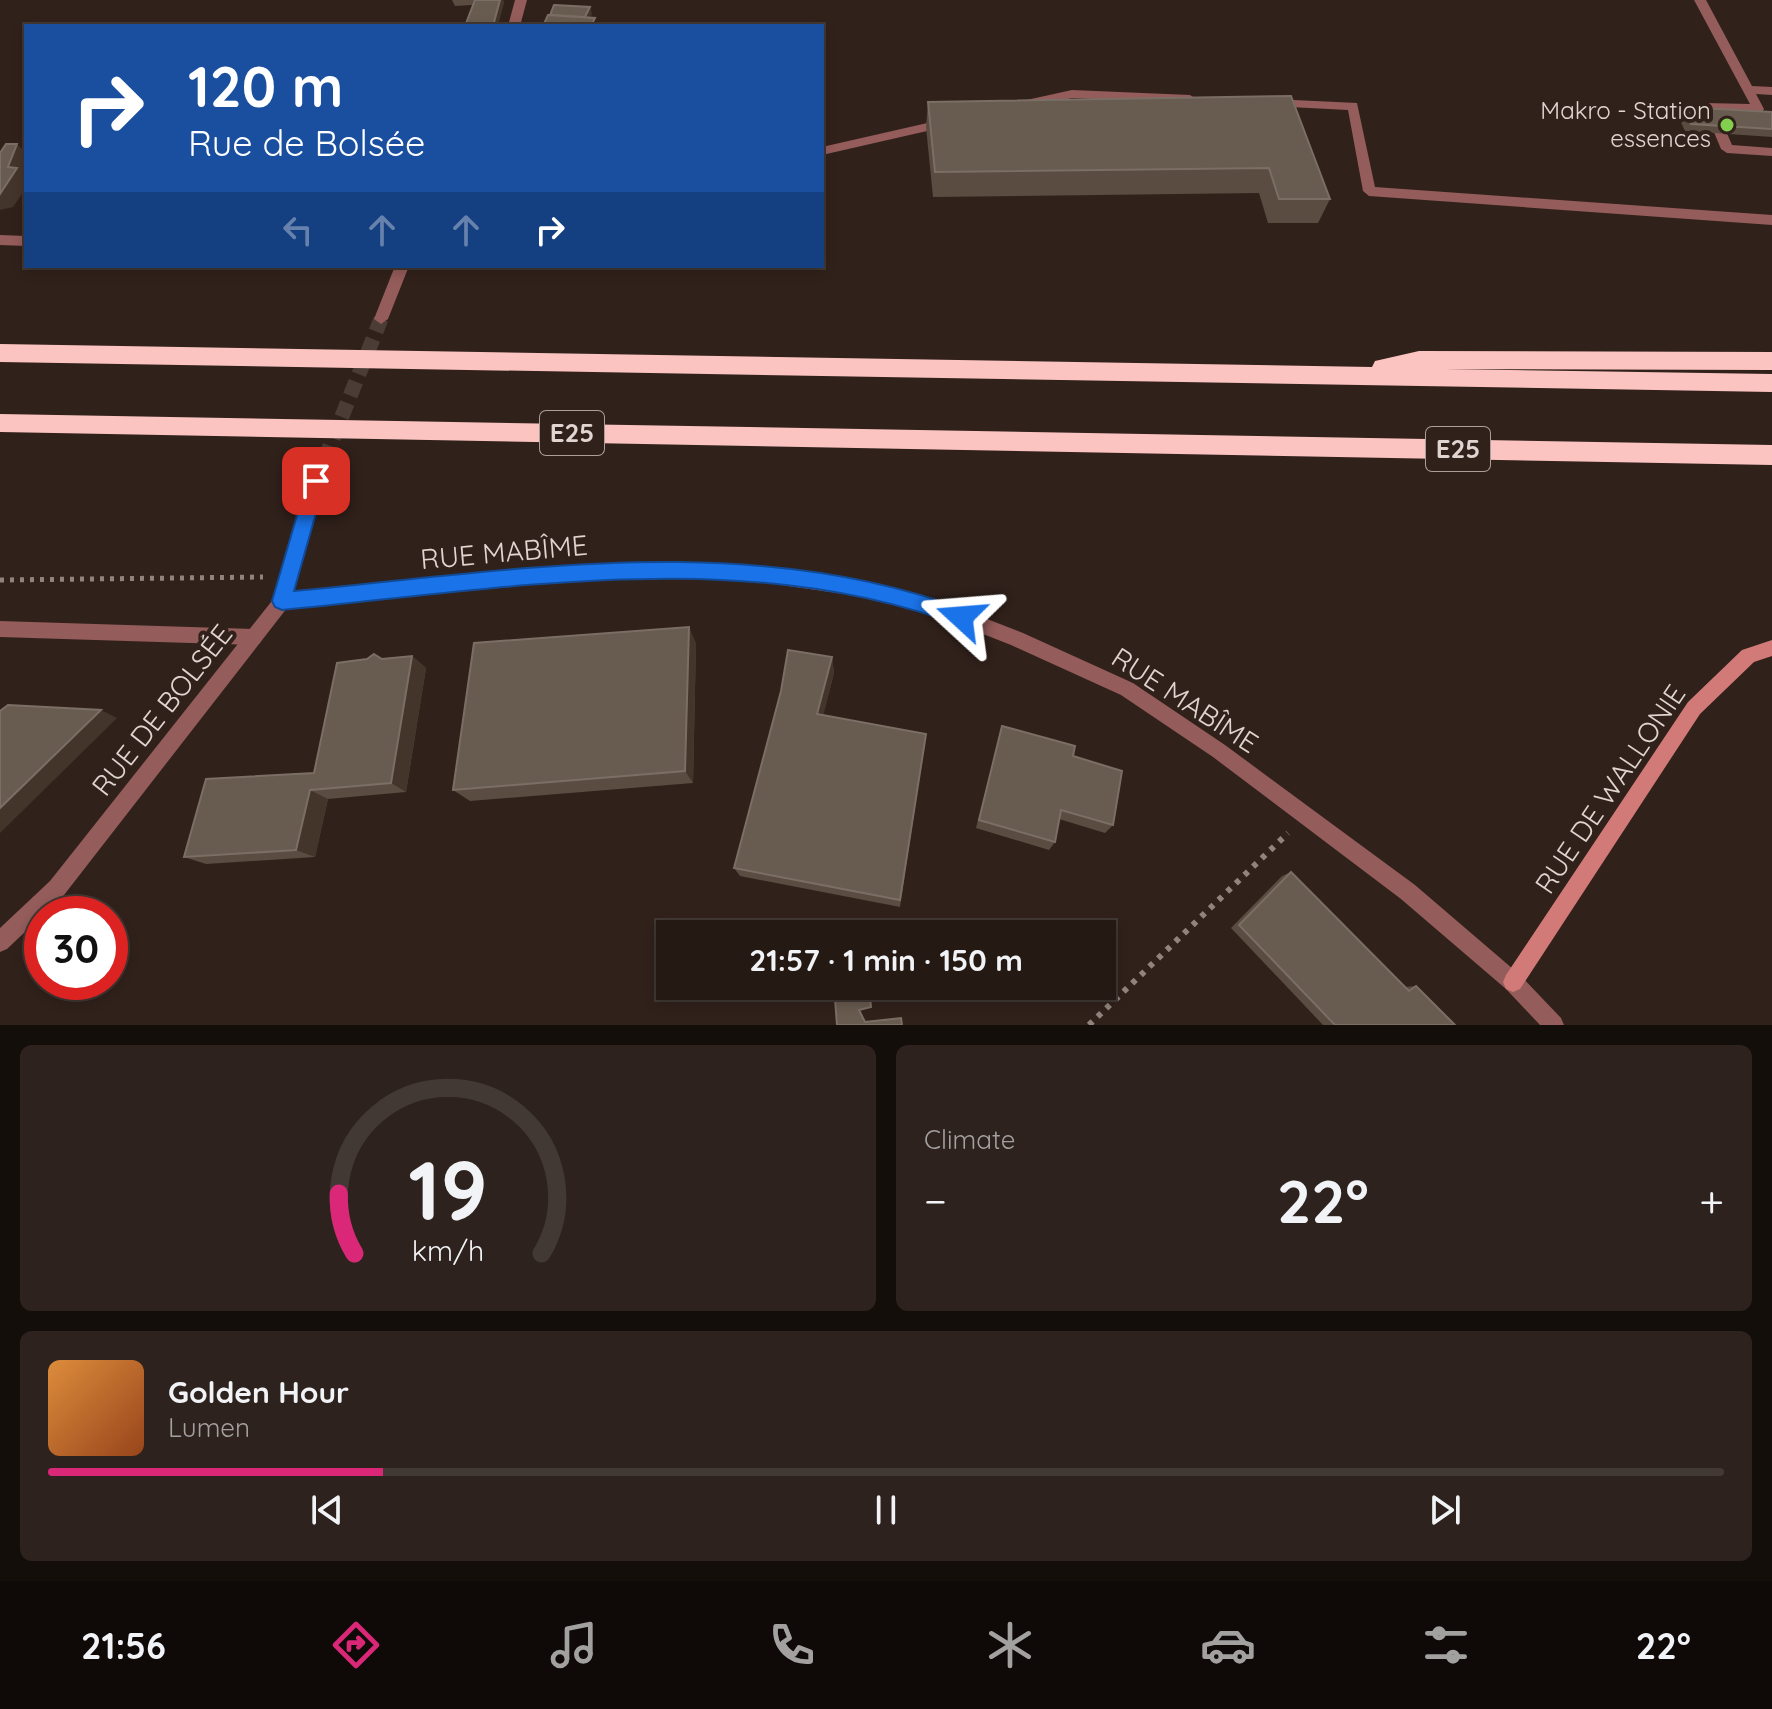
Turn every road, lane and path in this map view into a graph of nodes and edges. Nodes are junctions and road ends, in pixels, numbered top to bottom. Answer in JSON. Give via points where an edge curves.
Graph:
{"nodes":[{"id":1,"x":521,"y":0,"type":"edge"},
{"id":2,"x":1700,"y":0,"type":"edge"},
{"id":3,"x":515,"y":24,"type":"edge"},
{"id":4,"x":1748,"y":90,"type":"junction"},
{"id":5,"x":1772,"y":91,"type":"edge"},
{"id":6,"x":1197,"y":99,"type":"edge"},
{"id":7,"x":1259,"y":102,"type":"edge"},
{"id":8,"x":1014,"y":107,"type":"edge"},
{"id":9,"x":1765,"y":110,"type":"edge"},
{"id":10,"x":956,"y":120,"type":"edge"},
{"id":11,"x":1765,"y":122,"type":"edge"},
{"id":12,"x":824,"y":151,"type":"edge"},
{"id":13,"x":1772,"y":152,"type":"edge"},
{"id":14,"x":1772,"y":220,"type":"edge"},
{"id":15,"x":0,"y":240,"type":"edge"},
{"id":16,"x":24,"y":241,"type":"edge"},
{"id":17,"x":401,"y":268,"type":"edge"},
{"id":18,"x":381,"y":319,"type":"tunnel mouth"},
{"id":19,"x":0,"y":353,"type":"edge"},
{"id":20,"x":1772,"y":361,"type":"edge"},
{"id":21,"x":1340,"y":376,"type":"junction"},
{"id":22,"x":1772,"y":383,"type":"edge"},
{"id":23,"x":0,"y":423,"type":"edge"},
{"id":24,"x":1772,"y":455,"type":"edge"},
{"id":25,"x":316,"y":481,"type":"tunnel mouth"},
{"id":26,"x":288,"y":577,"type":"junction"},
{"id":27,"x":0,"y":580,"type":"edge"},
{"id":28,"x":282,"y":601,"type":"junction"},
{"id":29,"x":0,"y":629,"type":"edge"},
{"id":30,"x":254,"y":637,"type":"junction"},
{"id":31,"x":1772,"y":648,"type":"edge"},
{"id":32,"x":1306,"y":816,"type":"junction"},
{"id":33,"x":0,"y":942,"type":"edge"},
{"id":34,"x":1513,"y":982,"type":"junction"},
{"id":35,"x":1089,"y":1025,"type":"edge"},
{"id":36,"x":1554,"y":1025,"type":"edge"}],
"edges":[{"from":1,"to":3,"type":"street"},
{"from":2,"to":4,"type":"street"},
{"from":4,"to":5,"type":"street"},
{"from":4,"to":9,"type":"street"},
{"from":6,"to":8,"type":"street","via":[[1072,94]]},
{"from":7,"to":14,"type":"street","via":[[1353,106],[1369,191]]},
{"from":9,"to":11,"type":"street"},
{"from":9,"to":13,"type":"street","via":[[1709,106],[1727,149]]},
{"from":10,"to":12,"type":"street"},
{"from":15,"to":16,"type":"street"},
{"from":17,"to":18,"type":"street"},
{"from":19,"to":21,"type":"highway"},
{"from":20,"to":21,"type":"highway","via":[[1419,360]]},
{"from":21,"to":22,"type":"highway"},
{"from":23,"to":24,"type":"highway","number":"E25"},
{"from":25,"to":26,"type":"street","name":"RUE DE BOLSÉE"},
{"from":26,"to":27,"type":"path"},
{"from":26,"to":28,"type":"street","name":"RUE DE BOLSÉE"},
{"from":28,"to":30,"type":"street","name":"RUE DE BOLSÉE"},
{"from":28,"to":32,"type":"street","name":"RUE MABÎME","via":[[604,571],[740,572],[851,587],[933,606],[1127,689]]},
{"from":29,"to":30,"type":"street"},
{"from":30,"to":33,"type":"street","name":"RUE DE BOLSÉE","via":[[57,888]]},
{"from":31,"to":34,"type":"street","name":"RUE DE WALLONIE","via":[[1748,656],[1694,708]]},
{"from":32,"to":34,"type":"street","name":"RUE MABÎME","via":[[1408,892]]},
{"from":32,"to":35,"type":"path"},
{"from":34,"to":36,"type":"street","name":"RUE MABÎME"}]}
